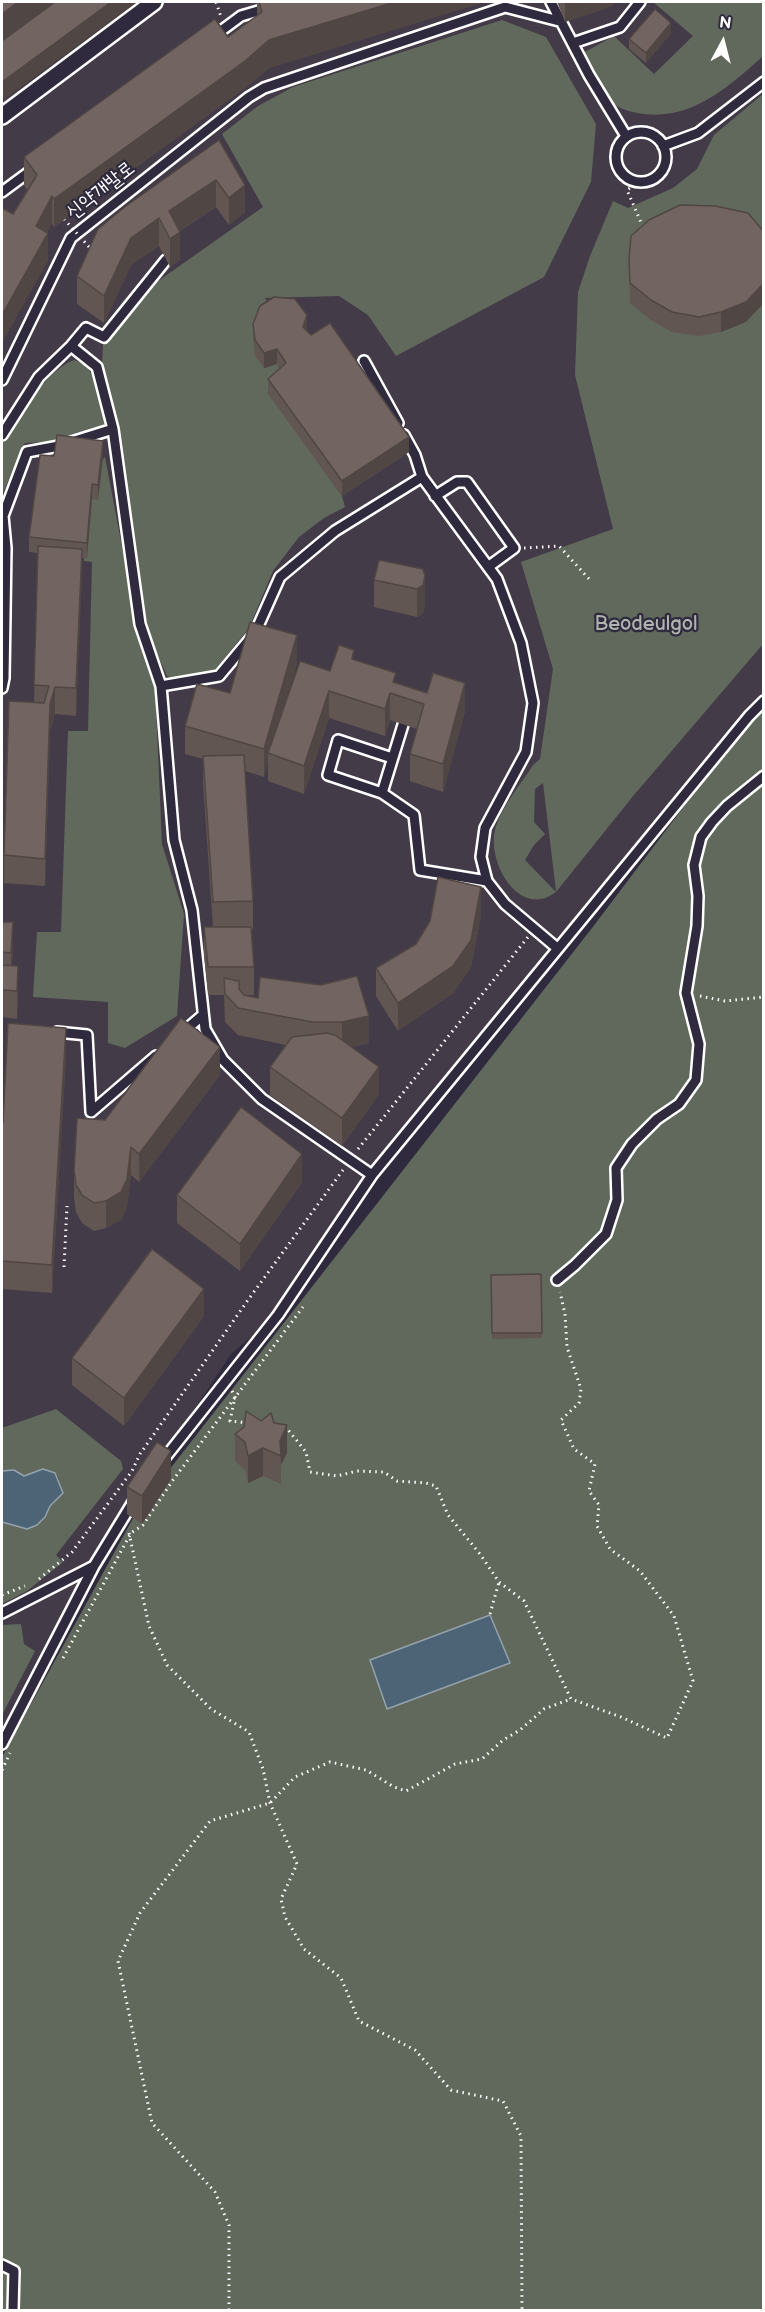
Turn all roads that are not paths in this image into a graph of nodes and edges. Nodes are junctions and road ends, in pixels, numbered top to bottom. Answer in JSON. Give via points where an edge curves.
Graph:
{"nodes":[{"id":1,"x":154,"y":2,"type":"edge"},
{"id":2,"x":289,"y":2,"type":"edge"},
{"id":3,"x":551,"y":2,"type":"edge"},
{"id":4,"x":640,"y":2,"type":"edge"},
{"id":5,"x":505,"y":4,"type":"edge"},
{"id":6,"x":559,"y":21,"type":"junction"},
{"id":7,"x":206,"y":42,"type":"edge"},
{"id":8,"x":573,"y":43,"type":"junction"},
{"id":9,"x":764,"y":82,"type":"edge"},
{"id":10,"x":2,"y":116,"type":"edge"},
{"id":11,"x":626,"y":136,"type":"junction"},
{"id":12,"x":663,"y":146,"type":"junction"},
{"id":13,"x":39,"y":165,"type":"edge"},
{"id":14,"x":2,"y":192,"type":"edge"},
{"id":15,"x":166,"y":260,"type":"dead end"},
{"id":16,"x":71,"y":346,"type":"junction"},
{"id":17,"x":364,"y":361,"type":"dead end"},
{"id":18,"x":2,"y":380,"type":"edge"},
{"id":19,"x":113,"y":429,"type":"junction"},
{"id":20,"x":2,"y":435,"type":"edge"},
{"id":21,"x":422,"y":477,"type":"junction"},
{"id":22,"x":435,"y":496,"type":"junction"},
{"id":23,"x":488,"y":567,"type":"junction"},
{"id":24,"x":161,"y":686,"type":"junction"},
{"id":25,"x":2,"y":688,"type":"edge"},
{"id":26,"x":764,"y":701,"type":"edge"},
{"id":27,"x":408,"y":709,"type":"edge"},
{"id":28,"x":392,"y":758,"type":"junction"},
{"id":29,"x":764,"y":776,"type":"edge"},
{"id":30,"x":382,"y":793,"type":"junction"},
{"id":31,"x":487,"y":880,"type":"junction"},
{"id":32,"x":557,"y":948,"type":"junction"},
{"id":33,"x":203,"y":1015,"type":"junction"},
{"id":34,"x":44,"y":1030,"type":"edge"},
{"id":35,"x":177,"y":1038,"type":"edge"},
{"id":36,"x":160,"y":1052,"type":"edge"},
{"id":37,"x":372,"y":1175,"type":"junction"},
{"id":38,"x":557,"y":1280,"type":"road end"},
{"id":39,"x":156,"y":1469,"type":"edge"},
{"id":40,"x":137,"y":1496,"type":"edge"},
{"id":41,"x":94,"y":1566,"type":"junction"},
{"id":42,"x":2,"y":1612,"type":"edge"},
{"id":43,"x":2,"y":1744,"type":"edge"},
{"id":44,"x":2,"y":2265,"type":"edge"},
{"id":45,"x":13,"y":2310,"type":"edge"}],
"edges":[{"from":1,"to":10,"type":"street"},
{"from":2,"to":7,"type":"lane","via":[[241,16]]},
{"from":3,"to":6,"type":"lane"},
{"from":4,"to":8,"type":"lane","via":[[620,27]]},
{"from":5,"to":6,"type":"lane"},
{"from":5,"to":18,"type":"lane","name":"신약개발로","via":[[264,88],[249,97],[71,238]]},
{"from":6,"to":8,"type":"lane"},
{"from":8,"to":11,"type":"lane"},
{"from":9,"to":12,"type":"lane","via":[[698,133]]},
{"from":11,"to":12,"type":"lane","via":[[649,133]]},
{"from":11,"to":12,"type":"lane","via":[[617,149],[617,164],[625,177],[640,182],[662,170],[666,154]]},
{"from":13,"to":14,"type":"lane"},
{"from":15,"to":16,"type":"lane","via":[[104,337],[86,328]]},
{"from":16,"to":19,"type":"lane","via":[[97,367]]},
{"from":16,"to":20,"type":"lane","via":[[39,377]]},
{"from":17,"to":21,"type":"lane","via":[[415,455]]},
{"from":19,"to":24,"type":"lane","via":[[140,624]]},
{"from":19,"to":25,"type":"lane","via":[[27,452],[3,516],[6,548]]},
{"from":21,"to":22,"type":"lane"},
{"from":21,"to":24,"type":"lane","via":[[335,531],[280,577],[255,633],[219,676]]},
{"from":22,"to":23,"type":"lane"},
{"from":22,"to":23,"type":"lane","via":[[457,482],[467,482],[514,548]]},
{"from":23,"to":31,"type":"lane","via":[[497,579],[521,643],[533,703],[526,752],[485,828],[481,857]]},
{"from":24,"to":33,"type":"lane","via":[[174,840],[192,910]]},
{"from":26,"to":32,"type":"lane"},
{"from":27,"to":28,"type":"lane"},
{"from":28,"to":30,"type":"lane"},
{"from":28,"to":30,"type":"lane","via":[[338,740],[328,775]]},
{"from":29,"to":38,"type":"lane","via":[[727,806],[701,837],[694,865],[697,926],[686,993],[699,1044],[696,1080],[678,1104],[632,1144],[616,1168],[617,1200],[606,1234]]},
{"from":30,"to":31,"type":"lane","via":[[414,815],[420,870]]},
{"from":31,"to":32,"type":"lane","via":[[505,904]]},
{"from":32,"to":37,"type":"lane"},
{"from":33,"to":35,"type":"lane"},
{"from":33,"to":37,"type":"lane","via":[[205,1029],[223,1060],[262,1099]]},
{"from":34,"to":36,"type":"lane","via":[[87,1035],[91,1112]]},
{"from":37,"to":39,"type":"lane","via":[[278,1315]]},
{"from":40,"to":41,"type":"lane"},
{"from":41,"to":42,"type":"lane"},
{"from":41,"to":43,"type":"lane"},
{"from":44,"to":45,"type":"lane","via":[[14,2271]]}]}
